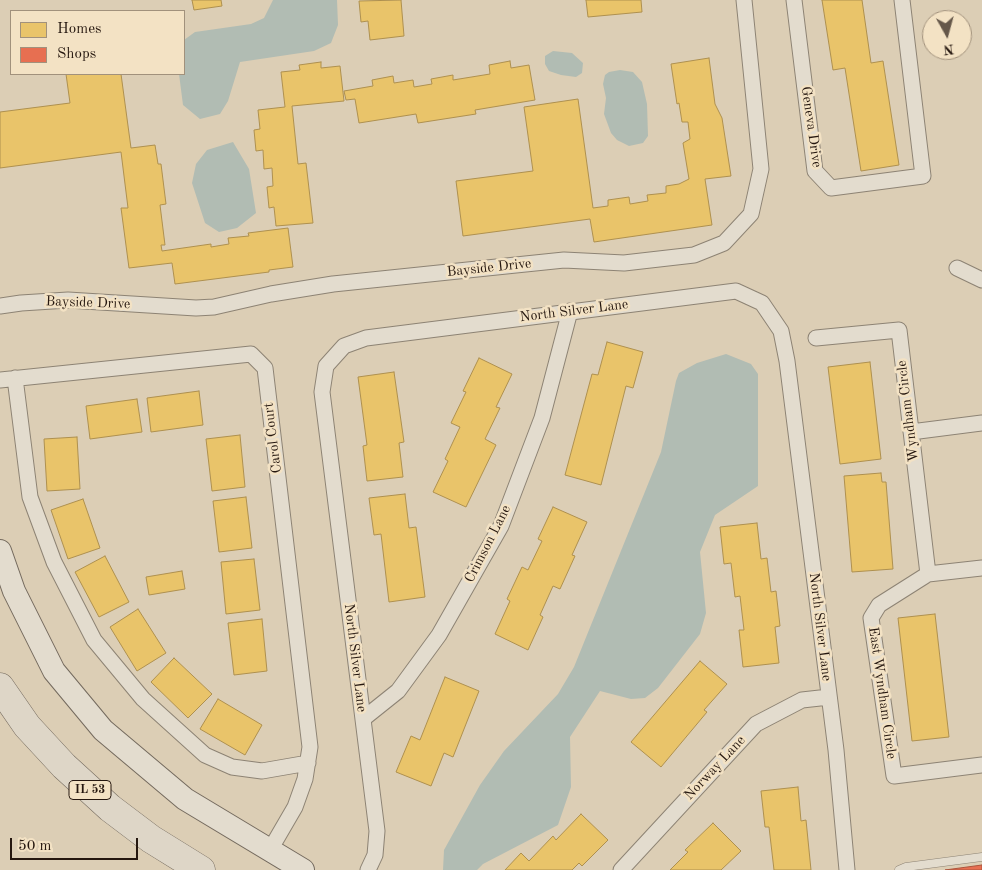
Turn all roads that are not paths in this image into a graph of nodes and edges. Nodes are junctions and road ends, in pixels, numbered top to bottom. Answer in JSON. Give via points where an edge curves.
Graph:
{"nodes":[{"id":1,"x":744,"y":0,"type":"edge"},
{"id":2,"x":794,"y":0,"type":"edge"},
{"id":3,"x":902,"y":0,"type":"edge"},
{"id":4,"x":957,"y":268,"type":"dead end"},
{"id":5,"x":982,"y":280,"type":"edge"},
{"id":6,"x":0,"y":306,"type":"edge"},
{"id":7,"x":570,"y":311,"type":"junction"},
{"id":8,"x":816,"y":338,"type":"dead end"},
{"id":9,"x":7,"y":379,"type":"edge"},
{"id":10,"x":982,"y":422,"type":"edge"},
{"id":11,"x":911,"y":432,"type":"junction"},
{"id":12,"x":0,"y":551,"type":"edge"},
{"id":13,"x":982,"y":568,"type":"edge"},
{"id":14,"x":928,"y":574,"type":"junction"},
{"id":15,"x":0,"y":687,"type":"edge"},
{"id":16,"x":829,"y":697,"type":"junction"},
{"id":17,"x":363,"y":719,"type":"junction"},
{"id":18,"x":308,"y":763,"type":"junction"},
{"id":19,"x":982,"y":765,"type":"edge"},
{"id":20,"x":270,"y":850,"type":"junction"},
{"id":21,"x":982,"y":857,"type":"edge"},
{"id":22,"x":201,"y":870,"type":"edge"},
{"id":23,"x":303,"y":870,"type":"edge"},
{"id":24,"x":368,"y":870,"type":"edge"},
{"id":25,"x":621,"y":870,"type":"edge"},
{"id":26,"x":847,"y":870,"type":"edge"},
{"id":27,"x":899,"y":870,"type":"edge"}],
"edges":[{"from":1,"to":6,"type":"street","name":"Bayside Drive","via":[[761,169],[751,214],[724,243],[694,255],[624,263],[564,260],[332,284],[214,307],[68,300]]},
{"from":2,"to":3,"type":"street","name":"Geneva Drive","via":[[815,171],[832,188],[924,176]]},
{"from":4,"to":5,"type":"street"},
{"from":7,"to":16,"type":"street","name":"North Silver Lane","via":[[736,290],[762,303],[781,330]]},
{"from":7,"to":17,"type":"street","name":"Crimson Lane","via":[[542,418],[501,526],[439,635],[398,691]]},
{"from":7,"to":17,"type":"street","name":"North Silver Lane","via":[[366,338],[344,346],[326,366],[322,392]]},
{"from":8,"to":11,"type":"street","name":"Wyndham Circle","via":[[899,330]]},
{"from":9,"to":18,"type":"street","name":"Carol Court","via":[[30,497],[54,562],[94,640],[143,698],[205,754],[232,767],[262,770]]},
{"from":9,"to":18,"type":"street","name":"Carol Court","via":[[251,354],[265,368],[310,747]]},
{"from":10,"to":11,"type":"street"},
{"from":11,"to":14,"type":"street","name":"Wyndham Circle"},
{"from":12,"to":20,"type":"street","via":[[14,591],[54,671],[103,730],[185,799]]},
{"from":13,"to":14,"type":"street","name":"East Wyndham Circle"},
{"from":14,"to":19,"type":"street","name":"East Wyndham Circle","via":[[879,605],[871,618],[894,776]]},
{"from":15,"to":22,"type":"highway","number":"IL 53","via":[[27,726],[103,802],[151,839]]},
{"from":16,"to":25,"type":"street","name":"Norway Lane","via":[[802,700],[756,724]]},
{"from":16,"to":26,"type":"street","name":"North Silver Lane"},
{"from":17,"to":24,"type":"street","name":"North Silver Lane","via":[[377,831],[375,855]]},
{"from":18,"to":20,"type":"street","name":"Carol Court","via":[[295,807]]},
{"from":20,"to":23,"type":"street"},
{"from":21,"to":27,"type":"lane"}]}
